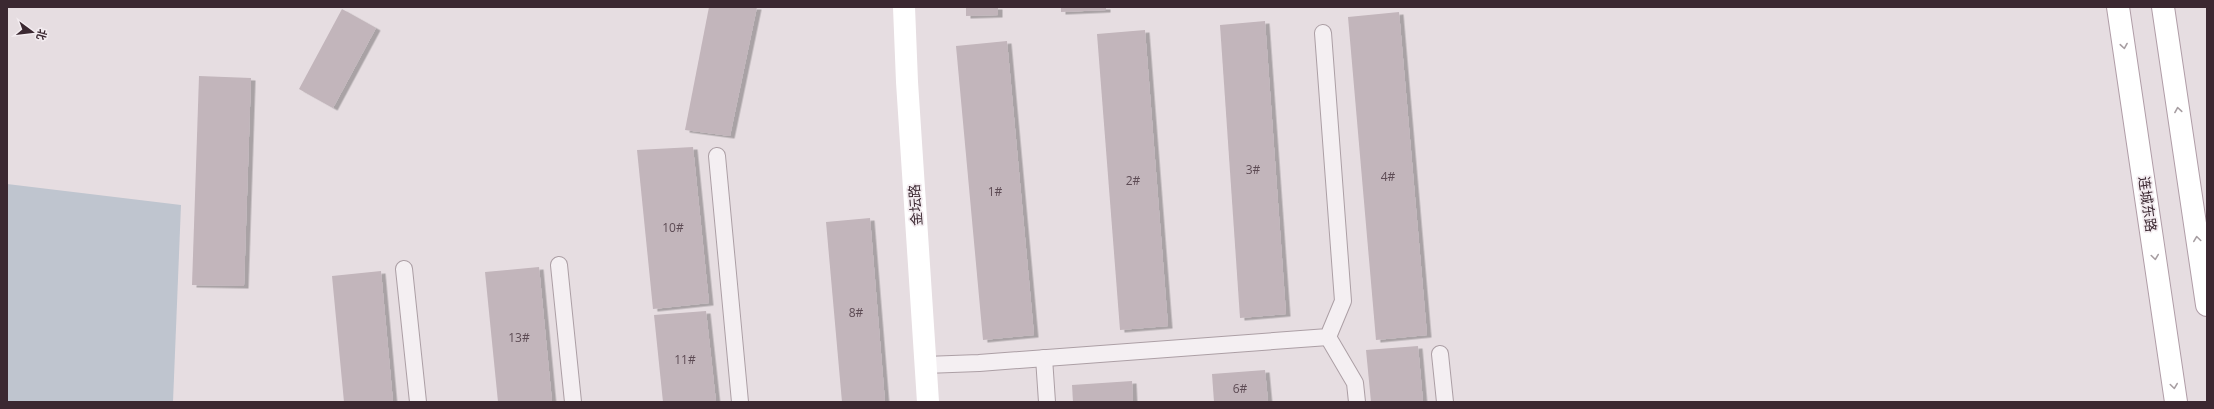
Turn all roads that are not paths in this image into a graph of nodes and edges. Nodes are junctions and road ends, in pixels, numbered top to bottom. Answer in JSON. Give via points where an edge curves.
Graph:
{"nodes":[{"id":1,"x":904,"y":7,"type":"edge"},
{"id":2,"x":2118,"y":7,"type":"edge"},
{"id":3,"x":2163,"y":7,"type":"edge"},
{"id":4,"x":1323,"y":33,"type":"dead end"},
{"id":5,"x":717,"y":156,"type":"dead end"},
{"id":6,"x":558,"y":265,"type":"dead end"},
{"id":7,"x":404,"y":269,"type":"dead end"},
{"id":8,"x":2207,"y":305,"type":"edge"},
{"id":9,"x":1328,"y":337,"type":"junction"},
{"id":10,"x":1440,"y":354,"type":"dead end"},
{"id":11,"x":1044,"y":358,"type":"junction"},
{"id":12,"x":925,"y":365,"type":"junction"},
{"id":13,"x":418,"y":402,"type":"edge"},
{"id":14,"x":573,"y":402,"type":"edge"},
{"id":15,"x":740,"y":402,"type":"edge"},
{"id":16,"x":928,"y":402,"type":"edge"},
{"id":17,"x":1047,"y":402,"type":"edge"},
{"id":18,"x":1357,"y":402,"type":"edge"},
{"id":19,"x":1445,"y":402,"type":"edge"},
{"id":20,"x":2176,"y":402,"type":"edge"}],
"edges":[{"from":1,"to":12,"type":"main road","name":"金坛路"},
{"from":2,"to":20,"type":"main road","name":"连城东路","one_way":true},
{"from":8,"to":3,"type":"main road","one_way":true},
{"from":4,"to":9,"type":"lane","via":[[1343,301]]},
{"from":5,"to":15,"type":"lane"},
{"from":6,"to":14,"type":"lane"},
{"from":7,"to":13,"type":"lane"},
{"from":9,"to":11,"type":"lane"},
{"from":9,"to":18,"type":"lane","via":[[1355,383]]},
{"from":10,"to":19,"type":"lane"},
{"from":11,"to":12,"type":"lane"},
{"from":11,"to":17,"type":"lane"},
{"from":12,"to":16,"type":"main road","name":"金坛路"}]}
